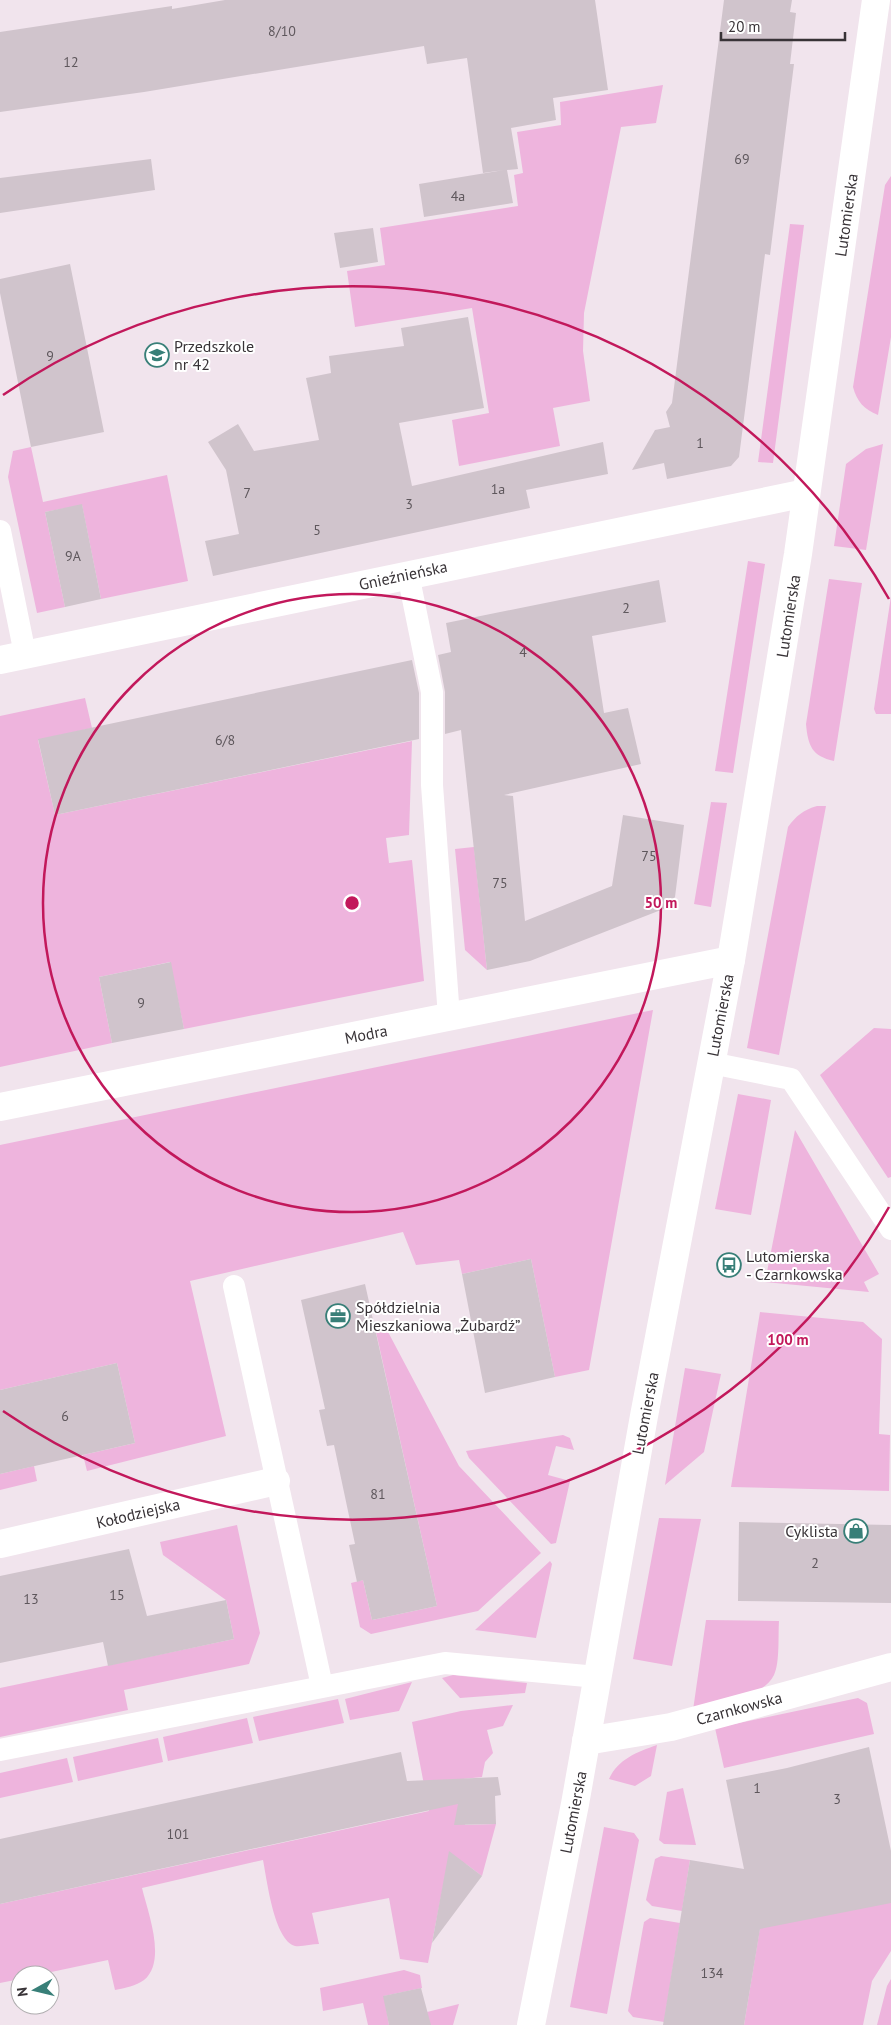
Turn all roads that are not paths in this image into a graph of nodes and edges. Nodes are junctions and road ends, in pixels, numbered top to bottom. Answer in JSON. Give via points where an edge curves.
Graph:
{"nodes":[{"id":1,"x":876,"y":0,"type":"edge"},
{"id":2,"x":806,"y":493,"type":"junction"},
{"id":3,"x":0,"y":531,"type":"edge"},
{"id":4,"x":408,"y":574,"type":"junction"},
{"id":5,"x":12,"y":657,"type":"edge"},
{"id":6,"x":731,"y":960,"type":"junction"},
{"id":7,"x":449,"y":1017,"type":"junction"},
{"id":8,"x":711,"y":1063,"type":"junction"},
{"id":9,"x":0,"y":1107,"type":"edge"},
{"id":10,"x":891,"y":1229,"type":"edge"},
{"id":11,"x":234,"y":1286,"type":"dead end"},
{"id":12,"x":276,"y":1481,"type":"junction"},
{"id":13,"x":0,"y":1544,"type":"edge"},
{"id":14,"x":891,"y":1667,"type":"edge"},
{"id":15,"x":597,"y":1677,"type":"junction"},
{"id":16,"x":322,"y":1686,"type":"junction"},
{"id":17,"x":586,"y":1741,"type":"junction"},
{"id":18,"x":0,"y":1750,"type":"edge"},
{"id":19,"x":531,"y":2025,"type":"edge"}],
"edges":[{"from":1,"to":2,"type":"street","name":"Lutomierska"},
{"from":2,"to":4,"type":"street","name":"Gnieźnieńska"},
{"from":2,"to":6,"type":"street","name":"Lutomierska"},
{"from":3,"to":5,"type":"lane"},
{"from":4,"to":5,"type":"street","name":"Gnieźnieńska"},
{"from":4,"to":7,"type":"lane","via":[[432,692],[432,785]]},
{"from":6,"to":7,"type":"street","name":"Modra"},
{"from":6,"to":8,"type":"street","name":"Lutomierska"},
{"from":7,"to":9,"type":"street","name":"Modra"},
{"from":8,"to":10,"type":"lane","via":[[790,1079]]},
{"from":8,"to":15,"type":"street","name":"Lutomierska"},
{"from":11,"to":12,"type":"lane"},
{"from":12,"to":13,"type":"street","name":"Kołodziejska"},
{"from":12,"to":16,"type":"lane"},
{"from":14,"to":17,"type":"street","name":"Czarnkowska","via":[[678,1725]]},
{"from":15,"to":16,"type":"lane","via":[[445,1663]]},
{"from":15,"to":17,"type":"street","name":"Lutomierska"},
{"from":16,"to":18,"type":"lane"},
{"from":17,"to":19,"type":"street","name":"Lutomierska"}]}
